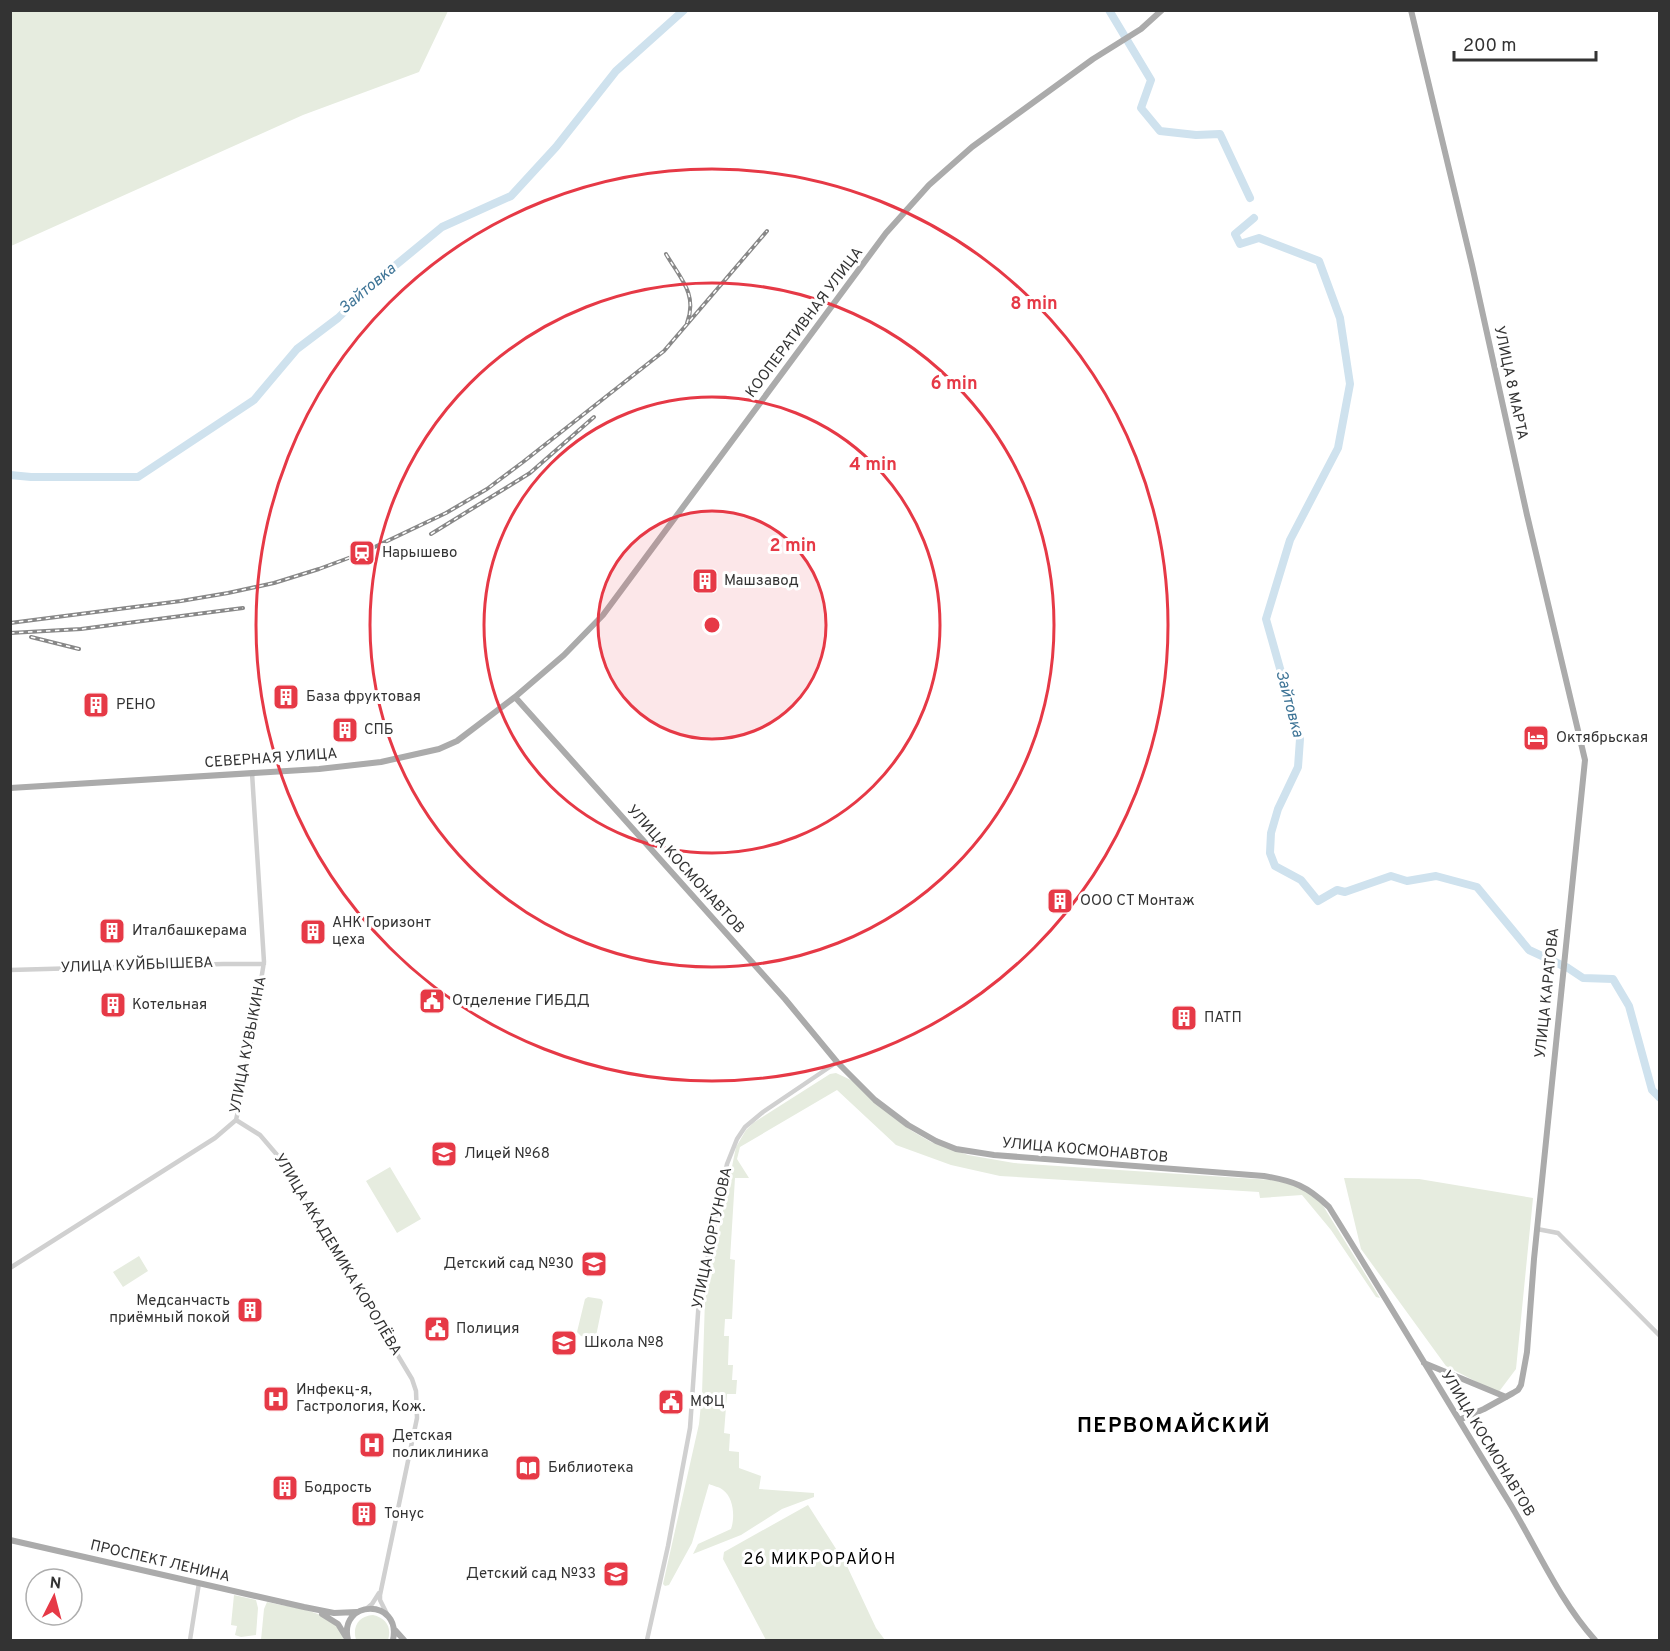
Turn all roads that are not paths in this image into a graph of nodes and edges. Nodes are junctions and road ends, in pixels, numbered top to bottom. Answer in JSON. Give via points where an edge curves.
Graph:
{"nodes":[{"id":1,"x":1162,"y":10,"type":"edge"},
{"id":2,"x":1411,"y":10,"type":"edge"},
{"id":3,"x":515,"y":697,"type":"junction"},
{"id":4,"x":1585,"y":760,"type":"joint"},
{"id":5,"x":252,"y":773,"type":"junction"},
{"id":6,"x":10,"y":788,"type":"edge"},
{"id":7,"x":264,"y":964,"type":"junction"},
{"id":8,"x":10,"y":970,"type":"edge"},
{"id":9,"x":837,"y":1062,"type":"junction"},
{"id":10,"x":236,"y":1120,"type":"junction"},
{"id":11,"x":1537,"y":1229,"type":"junction"},
{"id":12,"x":10,"y":1268,"type":"edge"},
{"id":13,"x":1659,"y":1336,"type":"edge"},
{"id":14,"x":1424,"y":1363,"type":"junction"},
{"id":15,"x":1506,"y":1397,"type":"junction"},
{"id":16,"x":1459,"y":1420,"type":"junction"},
{"id":17,"x":10,"y":1540,"type":"edge"},
{"id":18,"x":199,"y":1583,"type":"junction"},
{"id":19,"x":381,"y":1584,"type":"junction"},
{"id":20,"x":304,"y":1607,"type":"junction"},
{"id":21,"x":366,"y":1609,"type":"junction"},
{"id":22,"x":357,"y":1612,"type":"junction"},
{"id":23,"x":387,"y":1615,"type":"junction"},
{"id":24,"x":394,"y":1628,"type":"junction"},
{"id":25,"x":348,"y":1640,"type":"edge"},
{"id":26,"x":190,"y":1641,"type":"edge"},
{"id":27,"x":393,"y":1641,"type":"edge"},
{"id":28,"x":404,"y":1641,"type":"edge"},
{"id":29,"x":647,"y":1641,"type":"edge"},
{"id":30,"x":1595,"y":1641,"type":"edge"}],
"edges":[{"from":1,"to":3,"type":"main road","name":"КООПЕРАТИВНАЯ УЛИЦА","via":[[1142,29],[1093,59],[972,147],[907,208],[603,615]]},
{"from":2,"to":4,"type":"main road","name":"УЛИЦА 8 МАРТА"},
{"from":3,"to":5,"type":"main road","name":"СЕВЕРНАЯ УЛИЦА","via":[[457,741],[438,749],[381,762]]},
{"from":3,"to":9,"type":"main road","name":"УЛИЦА КОСМОНАВТОВ"},
{"from":4,"to":11,"type":"main road","name":"УЛИЦА КАРАТОВА"},
{"from":5,"to":6,"type":"main road","name":"СЕВЕРНАЯ УЛИЦА"},
{"from":5,"to":7,"type":"street","name":"УЛИЦА КУВЫКИНА"},
{"from":7,"to":8,"type":"street","name":"УЛИЦА КУЙБЫШЕВА"},
{"from":7,"to":10,"type":"street","name":"УЛИЦА КУВЫКИНА"},
{"from":9,"to":14,"type":"main road","name":"УЛИЦА КОСМОНАВТОВ","via":[[875,1100],[908,1125],[956,1149],[1264,1176],[1305,1187],[1329,1207]]},
{"from":9,"to":29,"type":"street","name":"УЛИЦА КОРТУНОВА","via":[[745,1127],[730,1156],[702,1280],[690,1428]]},
{"from":10,"to":12,"type":"street","name":"УЛИЦА КУВЫКИНА","via":[[215,1138]]},
{"from":10,"to":19,"type":"street","name":"УЛИЦА АКАДЕМИКА КОРОЛЁВА","via":[[260,1135],[278,1156],[416,1391],[417,1418]]},
{"from":11,"to":13,"type":"street","via":[[1558,1233]]},
{"from":11,"to":15,"type":"main road","name":"УЛИЦА КАРАТОВА","via":[[1523,1374],[1518,1390]]},
{"from":14,"to":15,"type":"main road"},
{"from":14,"to":16,"type":"main road","name":"УЛИЦА КОСМОНАВТОВ"},
{"from":15,"to":16,"type":"main road","name":"УЛИЦА КАРАТОВА"},
{"from":16,"to":30,"type":"main road","name":"УЛИЦА КОСМОНАВТОВ","via":[[1556,1584]]},
{"from":17,"to":18,"type":"main road","name":"ПРОСПЕКТ ЛЕНИНА"},
{"from":18,"to":20,"type":"main road","name":"ПРОСПЕКТ ЛЕНИНА"},
{"from":18,"to":26,"type":"street"},
{"from":19,"to":21,"type":"street"},
{"from":19,"to":23,"type":"street","name":"УЛИЦА АКАДЕМИКА КОРОЛЁВА","via":[[380,1600]]},
{"from":20,"to":22,"type":"main road","name":"ПРОСПЕКТ ЛЕНИНА","via":[[334,1613]]},
{"from":20,"to":25,"type":"main road","name":"ПРОСПЕКТ ЛЕНИНА","via":[[332,1618]]},
{"from":21,"to":22,"type":"main road","name":"ПРОСПЕКТ ЛЕНИНА"},
{"from":21,"to":23,"type":"main road"},
{"from":22,"to":25,"type":"main road","via":[[348,1624]]},
{"from":23,"to":24,"type":"main road"},
{"from":24,"to":27,"type":"main road"},
{"from":24,"to":28,"type":"main road"}]}
